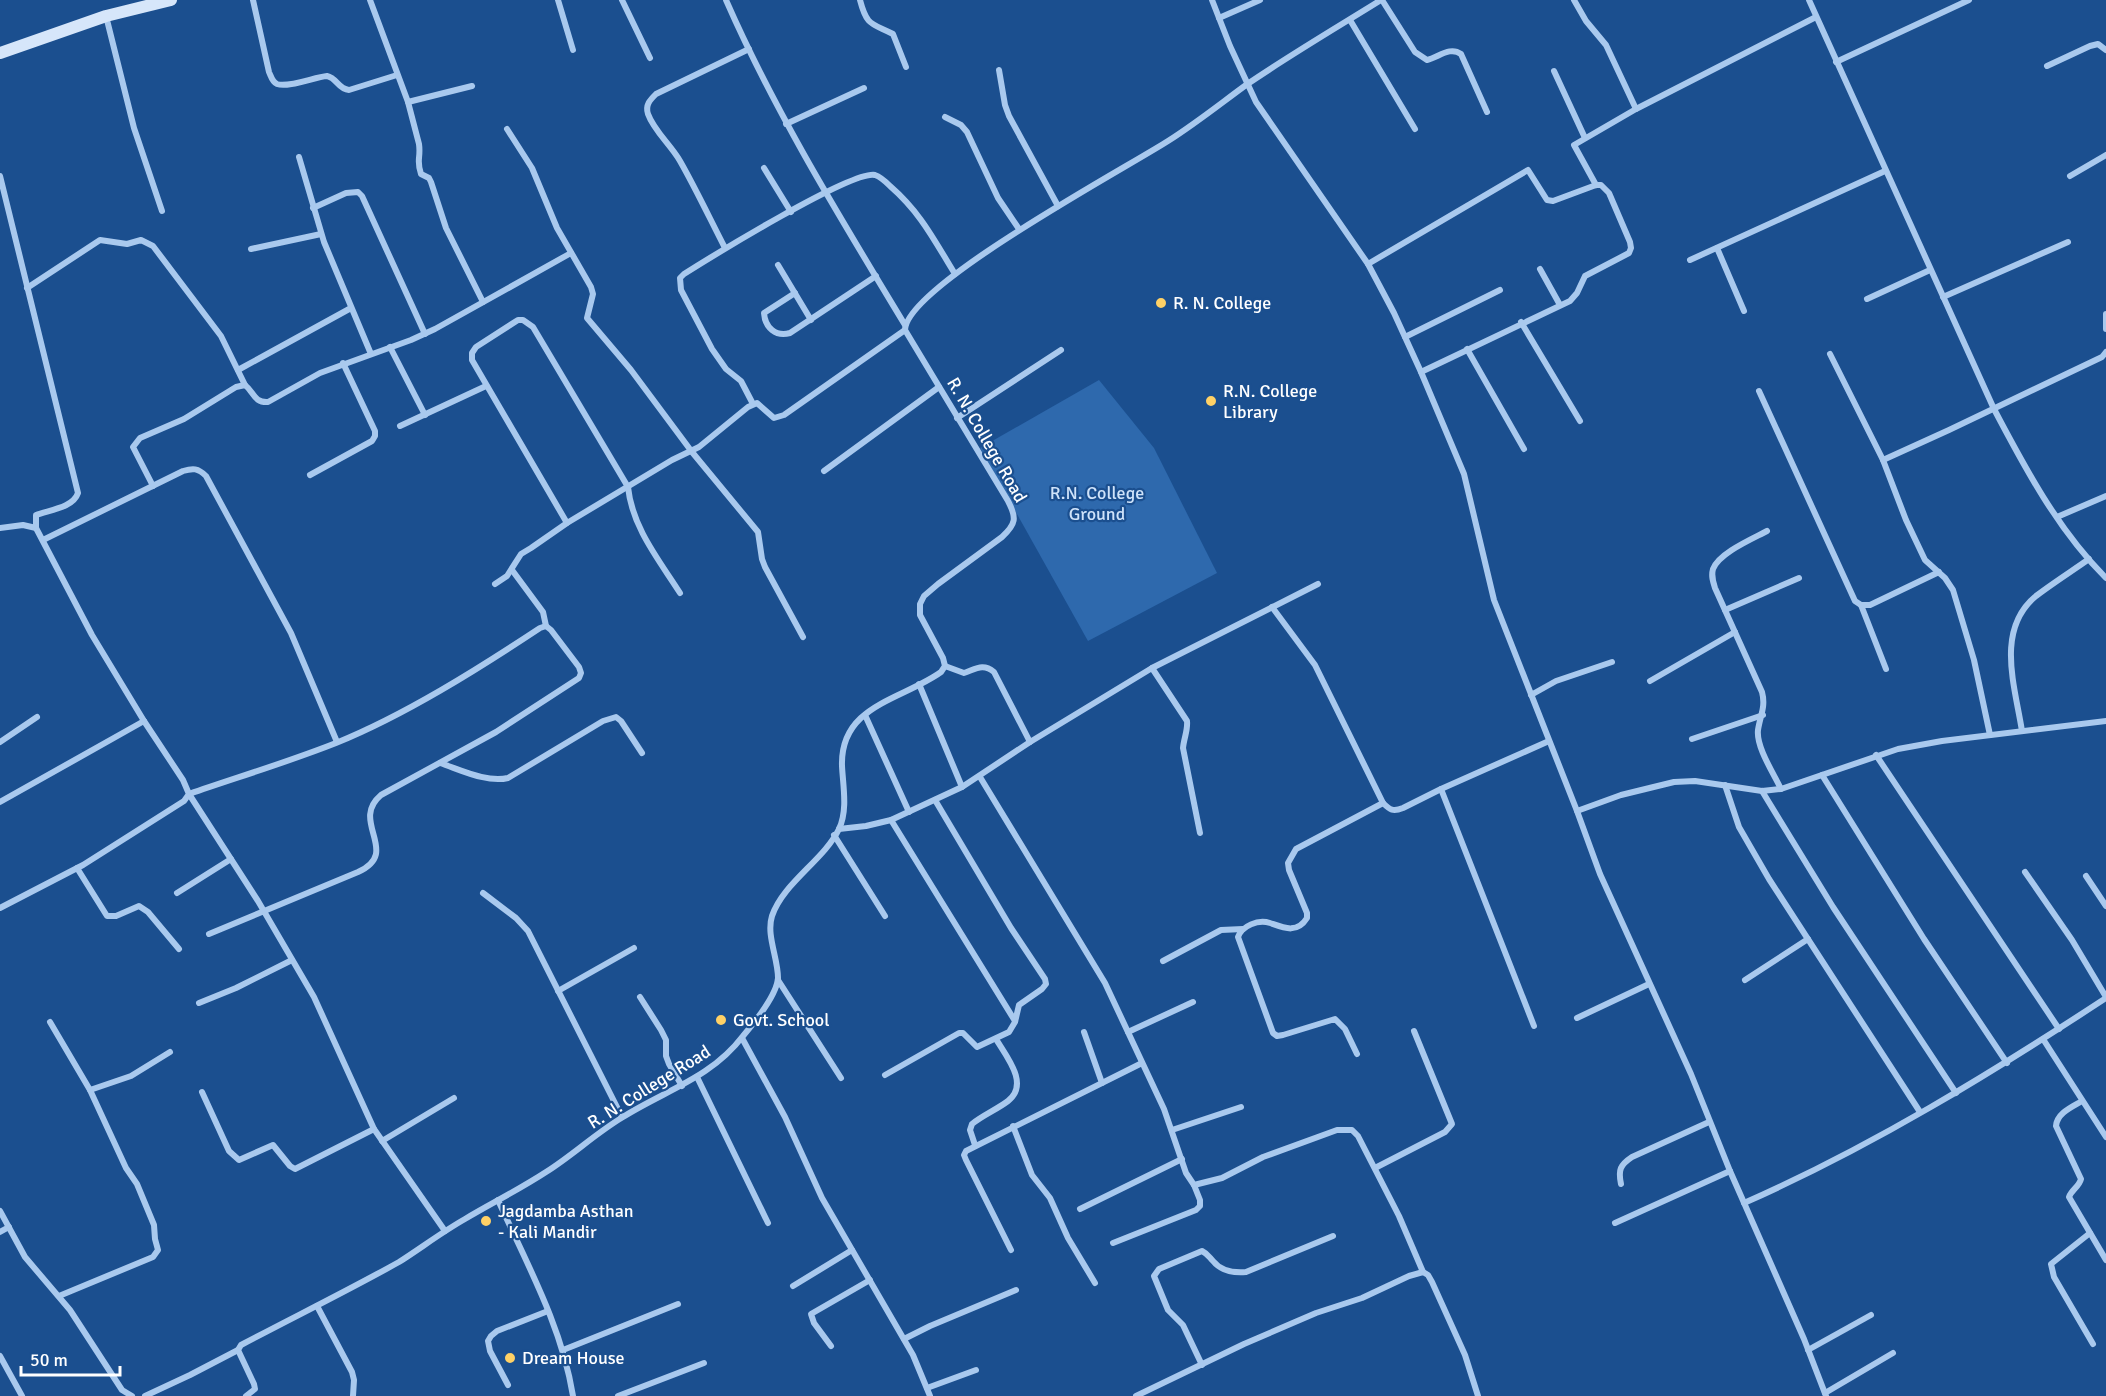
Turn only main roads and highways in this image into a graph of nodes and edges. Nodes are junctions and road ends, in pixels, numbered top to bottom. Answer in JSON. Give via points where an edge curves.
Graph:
{"nodes":[{"id":1,"x":171,"y":0,"type":"edge"},
{"id":2,"x":0,"y":52,"type":"edge"}],
"edges":[{"from":1,"to":2,"type":"main road","via":[[106,16]]}]}
